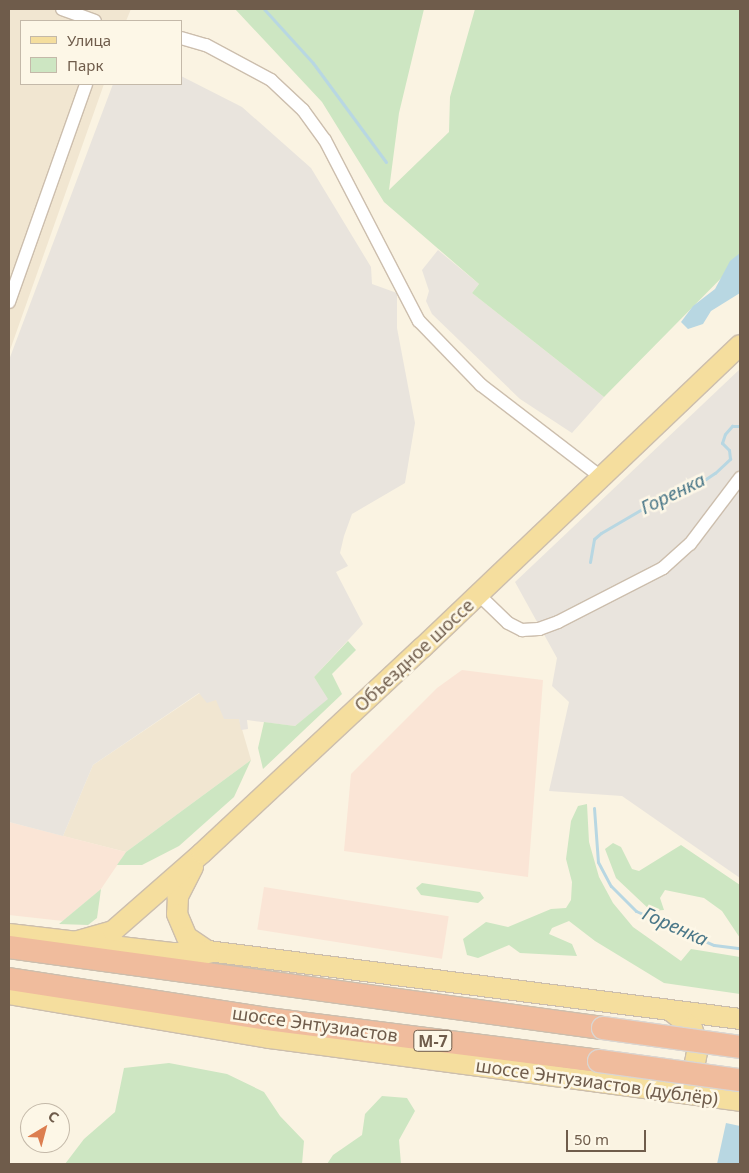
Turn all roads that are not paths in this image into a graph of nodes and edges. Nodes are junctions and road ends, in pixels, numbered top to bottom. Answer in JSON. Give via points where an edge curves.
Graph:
{"nodes":[{"id":1,"x":62,"y":9,"type":"edge"},
{"id":2,"x":92,"y":20,"type":"edge"},
{"id":3,"x":182,"y":38,"type":"edge"},
{"id":4,"x":86,"y":85,"type":"edge"},
{"id":5,"x":9,"y":302,"type":"edge"},
{"id":6,"x":740,"y":345,"type":"edge"},
{"id":7,"x":601,"y":477,"type":"junction"},
{"id":8,"x":740,"y":478,"type":"edge"},
{"id":9,"x":479,"y":595,"type":"junction"},
{"id":10,"x":202,"y":853,"type":"junction"},
{"id":11,"x":9,"y":934,"type":"edge"},
{"id":12,"x":74,"y":942,"type":"junction"},
{"id":13,"x":9,"y":947,"type":"edge"},
{"id":14,"x":216,"y":953,"type":"junction"},
{"id":15,"x":9,"y":979,"type":"edge"},
{"id":16,"x":9,"y":994,"type":"edge"},
{"id":17,"x":670,"y":1010,"type":"junction"},
{"id":18,"x":734,"y":1019,"type":"edge"},
{"id":19,"x":740,"y":1047,"type":"edge"},
{"id":20,"x":740,"y":1080,"type":"edge"},
{"id":21,"x":663,"y":1090,"type":"junction"},
{"id":22,"x":735,"y":1100,"type":"edge"}],
"edges":[{"from":1,"to":2,"type":"street"},
{"from":3,"to":7,"type":"street","via":[[206,45],[271,80],[303,110],[325,140],[420,321],[481,385]]},
{"from":4,"to":5,"type":"street"},
{"from":6,"to":7,"type":"main road","name":"Объездное шоссе"},
{"from":7,"to":9,"type":"main road","name":"Объездное шоссе"},
{"from":8,"to":9,"type":"street","via":[[690,544],[663,568],[558,622],[539,629],[522,630],[508,623]]},
{"from":9,"to":10,"type":"main road","name":"Объездное шоссе"},
{"from":10,"to":12,"type":"main road","name":"Объездное шоссе","via":[[113,931]]},
{"from":10,"to":14,"type":"main road","via":[[180,889],[177,914],[187,937],[200,948]]},
{"from":11,"to":12,"type":"main road"},
{"from":12,"to":14,"type":"main road","via":[[172,953]]},
{"from":13,"to":19,"type":"highway","name":"шоссе Энтузиастов","number":"М-7","bridge":true},
{"from":14,"to":17,"type":"main road"},
{"from":15,"to":20,"type":"highway","name":"шоссе Энтузиастов","number":"М-7","bridge":true,"via":[[277,1020]]},
{"from":16,"to":21,"type":"main road","name":"шоссе Энтузиастов (дублёр)","via":[[269,1038]]},
{"from":17,"to":18,"type":"main road"},
{"from":17,"to":21,"type":"main road","via":[[692,1028],[698,1054],[686,1078]]},
{"from":21,"to":22,"type":"main road","name":"шоссе Энтузиастов (дублёр)"}]}
